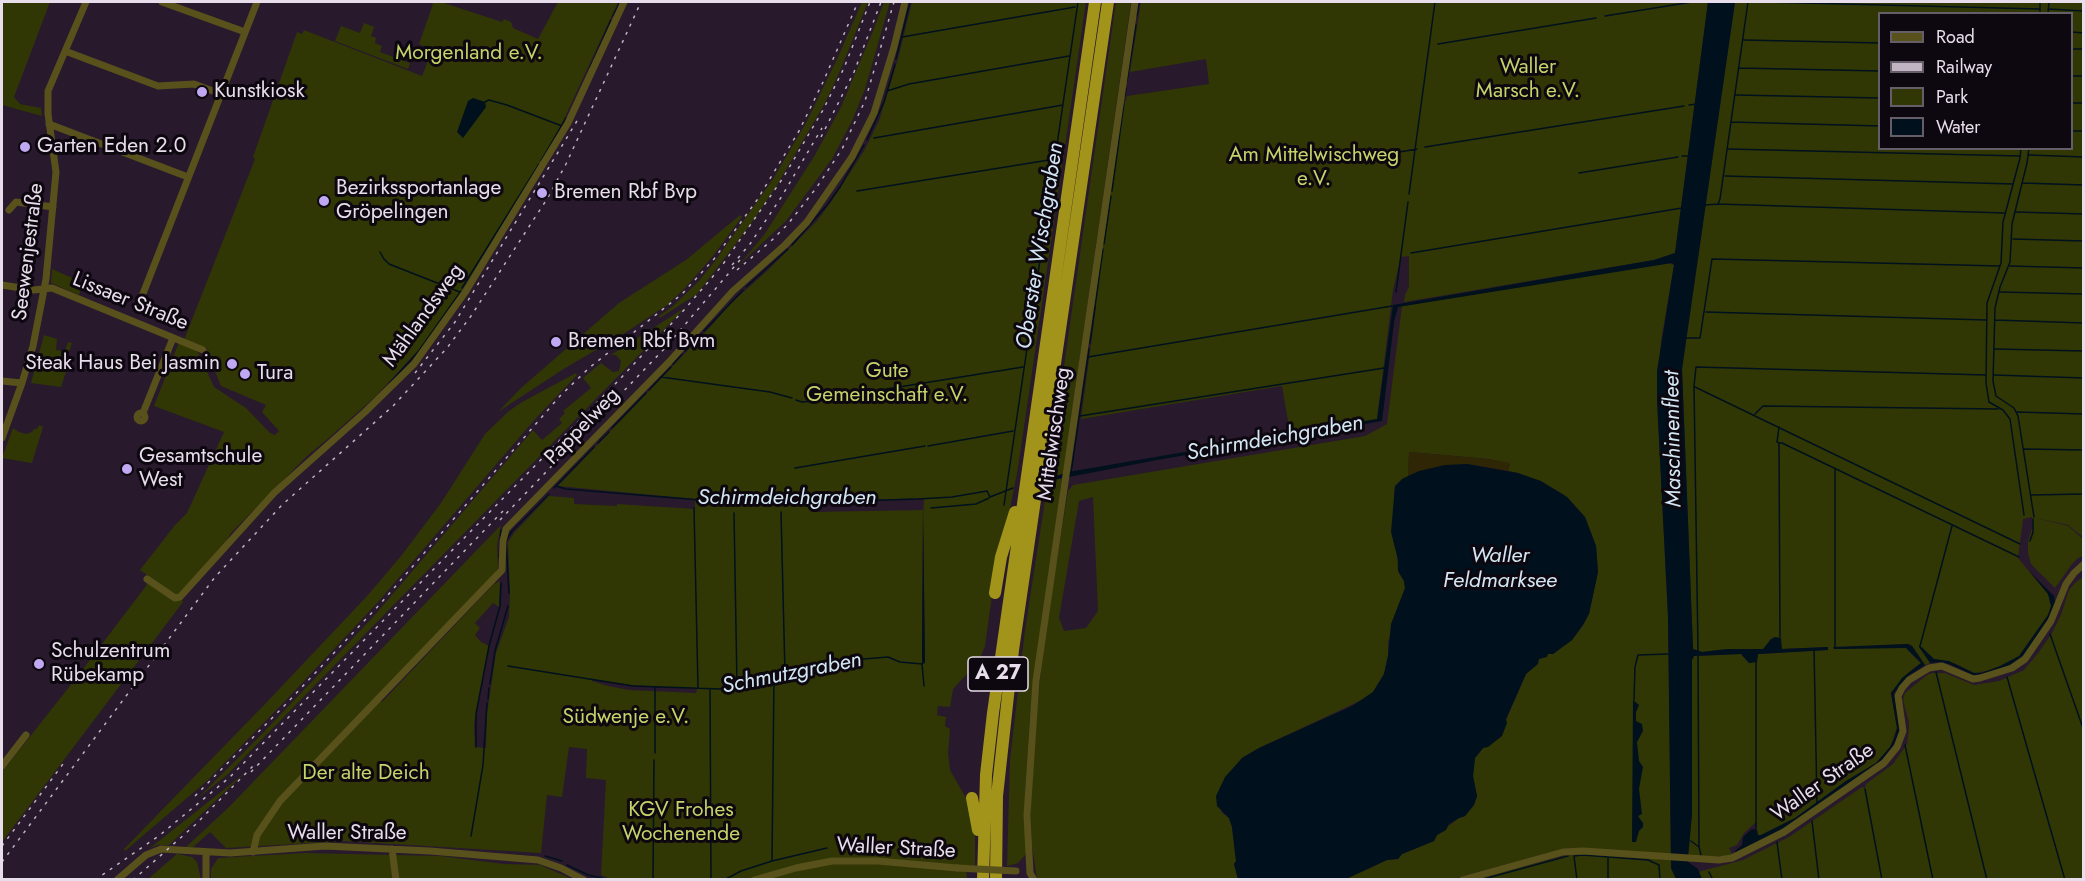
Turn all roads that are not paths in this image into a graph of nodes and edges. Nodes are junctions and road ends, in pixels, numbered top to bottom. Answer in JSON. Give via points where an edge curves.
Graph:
{"nodes":[{"id":1,"x":86,"y":2,"type":"edge"},
{"id":2,"x":162,"y":2,"type":"edge"},
{"id":3,"x":257,"y":2,"type":"edge"},
{"id":4,"x":624,"y":2,"type":"edge"},
{"id":5,"x":905,"y":2,"type":"edge"},
{"id":6,"x":1095,"y":2,"type":"edge"},
{"id":7,"x":1108,"y":2,"type":"edge"},
{"id":8,"x":1135,"y":2,"type":"edge"},
{"id":9,"x":244,"y":32,"type":"junction"},
{"id":10,"x":65,"y":51,"type":"junction"},
{"id":11,"x":221,"y":94,"type":"junction"},
{"id":12,"x":49,"y":124,"type":"junction"},
{"id":13,"x":188,"y":177,"type":"junction"},
{"id":14,"x":53,"y":207,"type":"junction"},
{"id":15,"x":9,"y":210,"type":"dead end"},
{"id":16,"x":2,"y":285,"type":"edge"},
{"id":17,"x":44,"y":289,"type":"junction"},
{"id":18,"x":136,"y":309,"type":"dead end"},
{"id":19,"x":173,"y":338,"type":"junction"},
{"id":20,"x":203,"y":350,"type":"dead end"},
{"id":21,"x":2,"y":381,"type":"edge"},
{"id":22,"x":22,"y":383,"type":"junction"},
{"id":23,"x":143,"y":413,"type":"dead end"},
{"id":24,"x":2,"y":438,"type":"edge"},
{"id":25,"x":1024,"y":489,"type":"junction"},
{"id":26,"x":2084,"y":564,"type":"edge"},
{"id":27,"x":147,"y":579,"type":"dead end"},
{"id":28,"x":995,"y":593,"type":"dead end"},
{"id":29,"x":26,"y":735,"type":"dead end"},
{"id":30,"x":2,"y":766,"type":"edge"},
{"id":31,"x":972,"y":798,"type":"dead end"},
{"id":32,"x":392,"y":849,"type":"junction"},
{"id":33,"x":206,"y":852,"type":"junction"},
{"id":34,"x":253,"y":852,"type":"junction"},
{"id":35,"x":983,"y":860,"type":"junction"},
{"id":36,"x":1032,"y":876,"type":"edge"},
{"id":37,"x":117,"y":879,"type":"edge"},
{"id":38,"x":206,"y":879,"type":"edge"},
{"id":39,"x":396,"y":879,"type":"edge"},
{"id":40,"x":584,"y":879,"type":"edge"},
{"id":41,"x":754,"y":879,"type":"edge"},
{"id":42,"x":983,"y":879,"type":"edge"},
{"id":43,"x":996,"y":879,"type":"edge"},
{"id":44,"x":1462,"y":879,"type":"edge"}],
"edges":[{"from":1,"to":10,"type":"street","name":"Seewenjestraße"},
{"from":2,"to":9,"type":"street"},
{"from":3,"to":9,"type":"street"},
{"from":4,"to":27,"type":"street","name":"Mählandsweg","via":[[568,123],[466,291],[422,354],[382,396],[268,499],[180,597]]},
{"from":5,"to":34,"type":"street","name":"Pappelweg","via":[[874,113],[852,157],[807,222],[733,291],[506,529],[502,570],[280,801],[257,835]]},
{"from":6,"to":25,"type":"highway","number":"A 27"},
{"from":7,"to":43,"type":"highway","number":"A 27","via":[[1013,650],[997,796]]},
{"from":8,"to":36,"type":"street","name":"Mittelwischweg","via":[[1036,681],[1027,815]]},
{"from":9,"to":11,"type":"street"},
{"from":10,"to":11,"type":"street","via":[[158,86],[194,84]]},
{"from":10,"to":12,"type":"street","name":"Seewenjestraße","via":[[48,91]]},
{"from":11,"to":13,"type":"street"},
{"from":12,"to":13,"type":"street"},
{"from":12,"to":14,"type":"street","name":"Seewenjestraße","via":[[56,172]]},
{"from":13,"to":18,"type":"street"},
{"from":14,"to":15,"type":"street","via":[[16,202]]},
{"from":14,"to":17,"type":"street","name":"Seewenjestraße"},
{"from":16,"to":17,"type":"street","name":"Lissaer Straße"},
{"from":17,"to":19,"type":"street","name":"Lissaer Straße","via":[[52,288]]},
{"from":17,"to":22,"type":"street","name":"Seewenjestraße"},
{"from":19,"to":20,"type":"street","name":"Lissaer Straße"},
{"from":19,"to":23,"type":"street"},
{"from":21,"to":22,"type":"street"},
{"from":22,"to":24,"type":"street","name":"Seewenjestraße"},
{"from":25,"to":28,"type":"highway","via":[[1001,557]]},
{"from":25,"to":35,"type":"highway","number":"A 27","via":[[986,775]]},
{"from":26,"to":44,"type":"street","name":"Waller Straße","via":[[2066,584],[2051,621],[2019,664],[1973,679],[1942,666],[1923,671],[1898,696],[1903,731],[1898,747],[1884,763],[1784,832],[1732,858],[1708,861],[1583,850]]},
{"from":29,"to":30,"type":"street"},
{"from":31,"to":35,"type":"highway"},
{"from":32,"to":34,"type":"street","name":"Waller Straße","via":[[325,846]]},
{"from":32,"to":39,"type":"street"},
{"from":32,"to":40,"type":"street","name":"Waller Straße","via":[[538,860]]},
{"from":33,"to":34,"type":"street","name":"Waller Straße"},
{"from":33,"to":37,"type":"street","name":"Waller Straße","via":[[154,851]]},
{"from":33,"to":38,"type":"street"},
{"from":35,"to":42,"type":"highway","number":"A 27"},
{"from":36,"to":41,"type":"street","name":"Waller Straße","bridge":true,"via":[[1016,871],[832,861]]}]}
